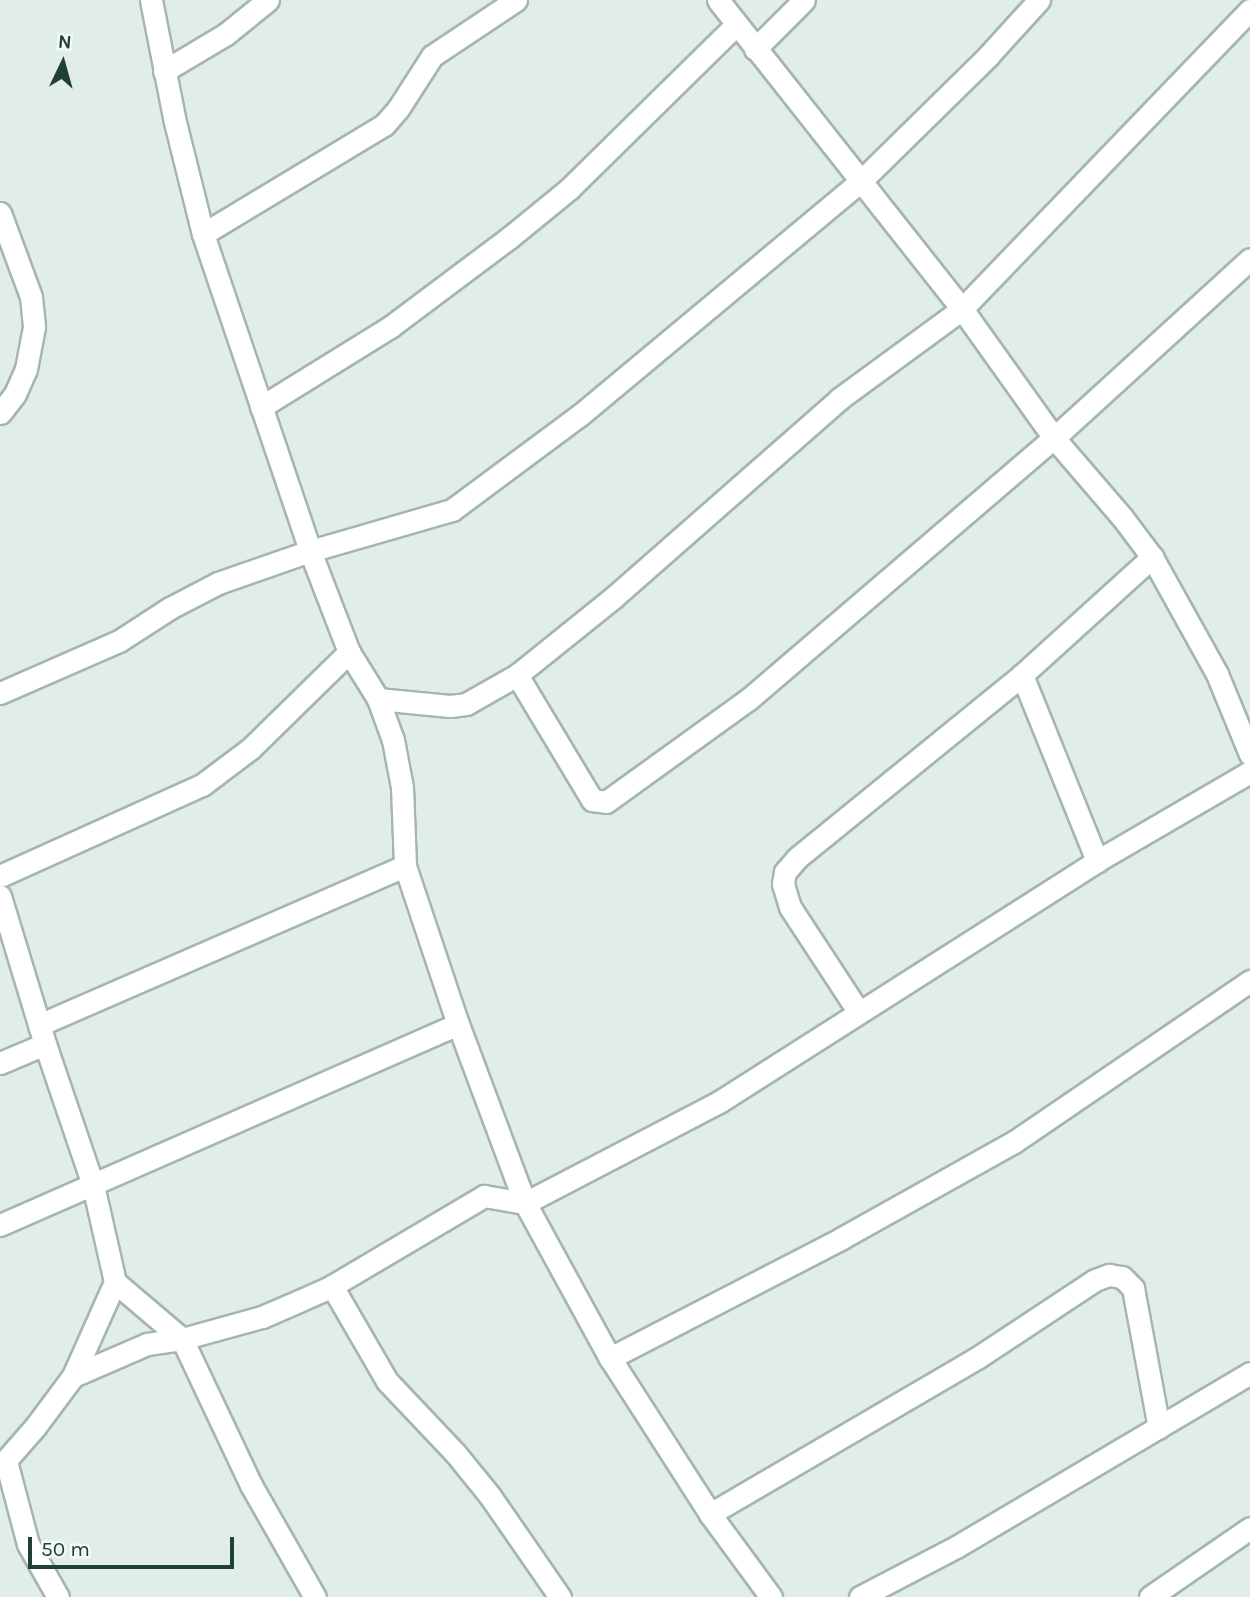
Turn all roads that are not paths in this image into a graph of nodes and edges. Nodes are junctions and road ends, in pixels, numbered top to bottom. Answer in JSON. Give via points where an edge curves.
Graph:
{"nodes":[{"id":1,"x":150,"y":0,"type":"edge"},
{"id":2,"x":268,"y":0,"type":"edge"},
{"id":3,"x":516,"y":0,"type":"edge"},
{"id":4,"x":718,"y":0,"type":"edge"},
{"id":5,"x":804,"y":0,"type":"edge"},
{"id":6,"x":1039,"y":0,"type":"edge"},
{"id":7,"x":1250,"y":10,"type":"edge"},
{"id":8,"x":736,"y":25,"type":"junction"},
{"id":9,"x":755,"y":49,"type":"junction"},
{"id":10,"x":164,"y":71,"type":"junction"},
{"id":11,"x":860,"y":182,"type":"junction"},
{"id":12,"x":0,"y":213,"type":"edge"},
{"id":13,"x":203,"y":234,"type":"junction"},
{"id":14,"x":1250,"y":259,"type":"edge"},
{"id":15,"x":961,"y":309,"type":"junction"},
{"id":16,"x":261,"y":407,"type":"junction"},
{"id":17,"x":0,"y":414,"type":"edge"},
{"id":18,"x":1054,"y":438,"type":"junction"},
{"id":19,"x":310,"y":551,"type":"junction"},
{"id":20,"x":1152,"y":557,"type":"junction"},
{"id":21,"x":349,"y":652,"type":"junction"},
{"id":22,"x":517,"y":675,"type":"junction"},
{"id":23,"x":1022,"y":675,"type":"junction"},
{"id":24,"x":0,"y":693,"type":"edge"},
{"id":25,"x":378,"y":699,"type":"junction"},
{"id":26,"x":1250,"y":754,"type":"edge"},
{"id":27,"x":1250,"y":772,"type":"edge"},
{"id":28,"x":1097,"y":861,"type":"junction"},
{"id":29,"x":405,"y":866,"type":"junction"},
{"id":30,"x":0,"y":876,"type":"edge"},
{"id":31,"x":0,"y":896,"type":"edge"},
{"id":32,"x":1250,"y":981,"type":"edge"},
{"id":33,"x":858,"y":1011,"type":"junction"},
{"id":34,"x":458,"y":1024,"type":"junction"},
{"id":35,"x":42,"y":1035,"type":"junction"},
{"id":36,"x":0,"y":1063,"type":"edge"},
{"id":37,"x":93,"y":1185,"type":"junction"},
{"id":38,"x":524,"y":1203,"type":"junction"},
{"id":39,"x":0,"y":1225,"type":"edge"},
{"id":40,"x":115,"y":1282,"type":"junction"},
{"id":41,"x":332,"y":1286,"type":"junction"},
{"id":42,"x":182,"y":1339,"type":"junction"},
{"id":43,"x":610,"y":1358,"type":"junction"},
{"id":44,"x":1250,"y":1373,"type":"edge"},
{"id":45,"x":73,"y":1376,"type":"junction"},
{"id":46,"x":1159,"y":1428,"type":"junction"},
{"id":47,"x":3,"y":1464,"type":"edge"},
{"id":48,"x":710,"y":1514,"type":"junction"},
{"id":49,"x":1250,"y":1528,"type":"edge"},
{"id":50,"x":58,"y":1597,"type":"edge"},
{"id":51,"x":315,"y":1597,"type":"edge"},
{"id":52,"x":560,"y":1597,"type":"edge"},
{"id":53,"x":771,"y":1597,"type":"edge"},
{"id":54,"x":860,"y":1597,"type":"edge"},
{"id":55,"x":1150,"y":1597,"type":"edge"}],
"edges":[{"from":1,"to":10,"type":"street"},
{"from":2,"to":10,"type":"street","via":[[226,34]]},
{"from":3,"to":13,"type":"street","via":[[432,56],[384,125]]},
{"from":4,"to":8,"type":"street"},
{"from":5,"to":9,"type":"street"},
{"from":6,"to":11,"type":"street"},
{"from":7,"to":15,"type":"street"},
{"from":8,"to":9,"type":"street"},
{"from":8,"to":16,"type":"street","via":[[570,188],[509,238],[390,327]]},
{"from":9,"to":11,"type":"street"},
{"from":10,"to":13,"type":"street"},
{"from":11,"to":15,"type":"street"},
{"from":11,"to":19,"type":"street","via":[[580,415],[452,510]]},
{"from":12,"to":17,"type":"street","via":[[31,297],[34,327],[26,369]]},
{"from":13,"to":16,"type":"street"},
{"from":14,"to":18,"type":"street"},
{"from":15,"to":18,"type":"street"},
{"from":15,"to":22,"type":"street","via":[[839,399],[614,597]]},
{"from":16,"to":19,"type":"street"},
{"from":18,"to":20,"type":"street"},
{"from":18,"to":22,"type":"street","via":[[749,699],[606,802],[592,800]]},
{"from":19,"to":21,"type":"street"},
{"from":19,"to":24,"type":"street","via":[[218,583],[120,641]]},
{"from":20,"to":23,"type":"street"},
{"from":20,"to":26,"type":"street","via":[[1217,674]]},
{"from":21,"to":25,"type":"street"},
{"from":21,"to":30,"type":"street","via":[[250,749],[202,785]]},
{"from":22,"to":25,"type":"street","via":[[466,704]]},
{"from":23,"to":28,"type":"street"},
{"from":23,"to":33,"type":"street","via":[[785,872],[783,884],[790,907]]},
{"from":25,"to":29,"type":"street","via":[[393,740],[402,787]]},
{"from":27,"to":28,"type":"street"},
{"from":28,"to":33,"type":"street"},
{"from":29,"to":34,"type":"street"},
{"from":29,"to":35,"type":"street"},
{"from":31,"to":35,"type":"street"},
{"from":32,"to":43,"type":"street","via":[[1014,1142],[842,1238]]},
{"from":33,"to":38,"type":"street","via":[[719,1102]]},
{"from":34,"to":37,"type":"street"},
{"from":34,"to":38,"type":"street"},
{"from":35,"to":36,"type":"street"},
{"from":35,"to":37,"type":"street"},
{"from":37,"to":39,"type":"street"},
{"from":37,"to":40,"type":"street"},
{"from":38,"to":41,"type":"street","via":[[484,1196]]},
{"from":38,"to":43,"type":"street"},
{"from":40,"to":42,"type":"street"},
{"from":40,"to":45,"type":"street"},
{"from":41,"to":42,"type":"street","via":[[262,1317]]},
{"from":41,"to":52,"type":"street","via":[[387,1381],[490,1496]]},
{"from":42,"to":45,"type":"street","via":[[147,1344]]},
{"from":42,"to":51,"type":"street","via":[[251,1485]]},
{"from":43,"to":48,"type":"street"},
{"from":44,"to":46,"type":"street"},
{"from":45,"to":47,"type":"street"},
{"from":46,"to":48,"type":"street","via":[[1133,1288],[1122,1278],[1109,1275]]},
{"from":46,"to":54,"type":"street","via":[[956,1547]]},
{"from":47,"to":50,"type":"street","via":[[28,1544]]},
{"from":48,"to":53,"type":"street"},
{"from":49,"to":55,"type":"street"}]}
